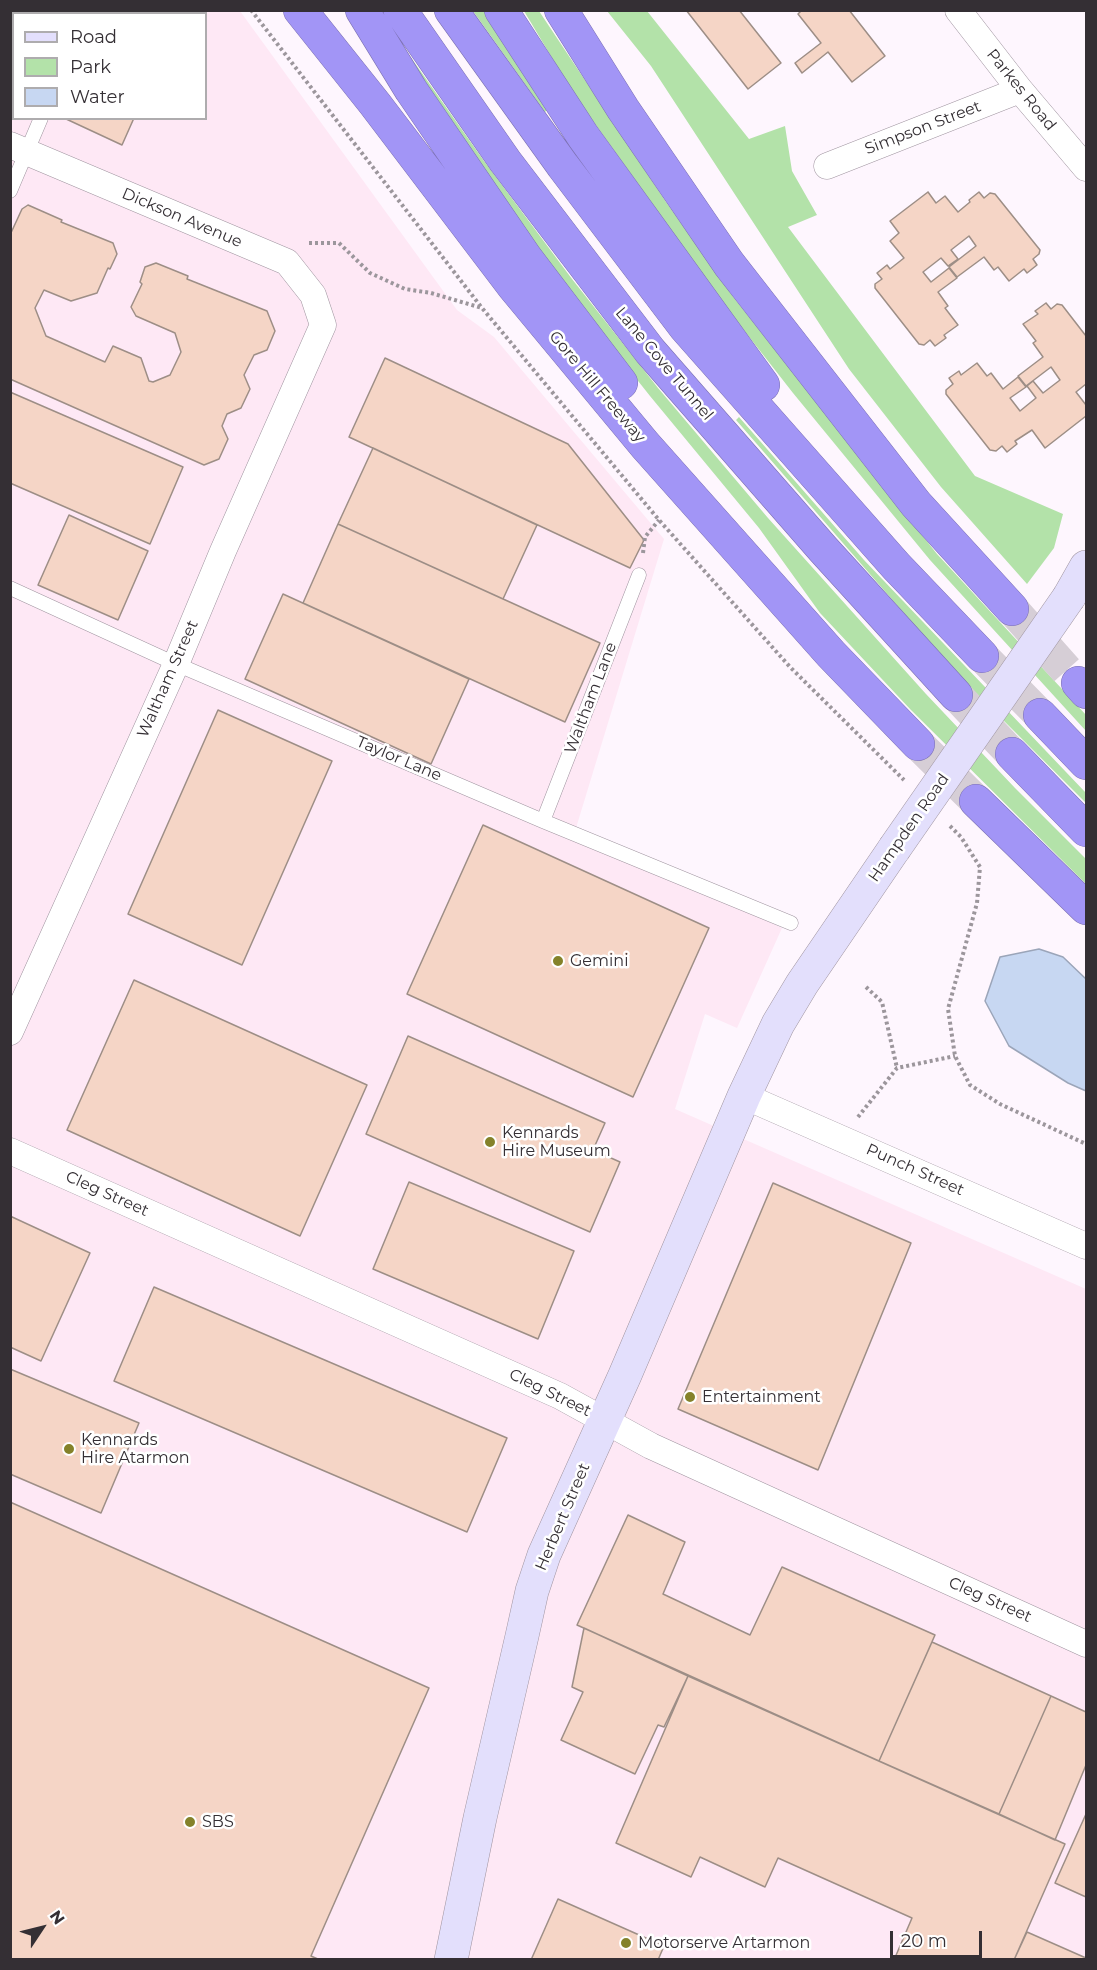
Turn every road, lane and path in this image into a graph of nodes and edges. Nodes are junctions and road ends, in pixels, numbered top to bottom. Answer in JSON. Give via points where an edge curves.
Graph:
{"nodes":[{"id":1,"x":251,"y":10,"type":"edge"},
{"id":2,"x":300,"y":10,"type":"edge"},
{"id":3,"x":362,"y":10,"type":"edge"},
{"id":4,"x":400,"y":10,"type":"edge"},
{"id":5,"x":451,"y":10,"type":"edge"},
{"id":6,"x":501,"y":10,"type":"edge"},
{"id":7,"x":561,"y":10,"type":"edge"},
{"id":8,"x":958,"y":10,"type":"edge"},
{"id":9,"x":1020,"y":90,"type":"junction"},
{"id":10,"x":40,"y":120,"type":"edge"},
{"id":11,"x":19,"y":148,"type":"edge"},
{"id":12,"x":827,"y":166,"type":"dead end"},
{"id":13,"x":1086,"y":168,"type":"edge"},
{"id":14,"x":10,"y":191,"type":"edge"},
{"id":15,"x":287,"y":262,"type":"junction"},
{"id":16,"x":482,"y":308,"type":"junction"},
{"id":17,"x":322,"y":325,"type":"joint"},
{"id":18,"x":659,"y":520,"type":"junction"},
{"id":19,"x":896,"y":566,"type":"junction"},
{"id":20,"x":1086,"y":567,"type":"edge"},
{"id":21,"x":639,"y":575,"type":"joint"},
{"id":22,"x":10,"y":588,"type":"edge"},
{"id":23,"x":773,"y":590,"type":"junction"},
{"id":24,"x":1012,"y":609,"type":"tunnel mouth"},
{"id":25,"x":982,"y":656,"type":"tunnel mouth"},
{"id":26,"x":176,"y":664,"type":"junction"},
{"id":27,"x":956,"y":695,"type":"tunnel mouth"},
{"id":28,"x":1040,"y":715,"type":"tunnel mouth"},
{"id":29,"x":918,"y":744,"type":"tunnel mouth"},
{"id":30,"x":1012,"y":754,"type":"tunnel mouth"},
{"id":31,"x":1086,"y":764,"type":"edge"},
{"id":32,"x":904,"y":781,"type":"dead end"},
{"id":33,"x":976,"y":801,"type":"tunnel mouth"},
{"id":34,"x":543,"y":821,"type":"junction"},
{"id":35,"x":945,"y":821,"type":"dead end"},
{"id":36,"x":1086,"y":830,"type":"edge"},
{"id":37,"x":1086,"y":908,"type":"edge"},
{"id":38,"x":790,"y":923,"type":"dead end"},
{"id":39,"x":866,"y":987,"type":"dead end"},
{"id":40,"x":10,"y":1032,"type":"edge"},
{"id":41,"x":955,"y":1056,"type":"junction"},
{"id":42,"x":897,"y":1068,"type":"junction"},
{"id":43,"x":744,"y":1096,"type":"junction"},
{"id":44,"x":841,"y":1138,"type":"junction"},
{"id":45,"x":1086,"y":1144,"type":"edge"},
{"id":46,"x":10,"y":1151,"type":"edge"},
{"id":47,"x":1086,"y":1246,"type":"edge"},
{"id":48,"x":605,"y":1420,"type":"junction"},
{"id":49,"x":1086,"y":1644,"type":"edge"},
{"id":50,"x":451,"y":1959,"type":"edge"}],
"edges":[{"from":1,"to":16,"type":"path"},
{"from":2,"to":23,"type":"highway","name":"Gore Hill Freeway","via":[[514,287],[645,445]]},
{"from":3,"to":23,"type":"highway","via":[[411,90],[526,258]]},
{"from":4,"to":27,"type":"highway","name":"Lane Cove Tunnel","via":[[505,161],[650,351]]},
{"from":5,"to":19,"type":"highway","via":[[685,327]]},
{"from":6,"to":19,"type":"highway","via":[[623,194]]},
{"from":7,"to":24,"type":"highway","via":[[729,264],[916,504]]},
{"from":8,"to":9,"type":"street","name":"Parkes Road"},
{"from":9,"to":12,"type":"street","name":"Simpson Street"},
{"from":9,"to":13,"type":"street","name":"Parkes Road"},
{"from":10,"to":11,"type":"lane"},
{"from":11,"to":14,"type":"lane"},
{"from":11,"to":15,"type":"street","name":"Dickson Avenue"},
{"from":15,"to":16,"type":"path","via":[[307,243],[339,243],[370,273],[405,289]]},
{"from":15,"to":17,"type":"street","name":"Dickson Avenue","via":[[313,295]]},
{"from":16,"to":18,"type":"path"},
{"from":17,"to":26,"type":"street","name":"Waltham Street"},
{"from":18,"to":21,"type":"path","via":[[645,537]]},
{"from":18,"to":32,"type":"path","via":[[790,667]]},
{"from":19,"to":25,"type":"highway"},
{"from":20,"to":43,"type":"street","name":"Hampden Road","bridge":true,"via":[[802,984]]},
{"from":21,"to":34,"type":"lane","name":"Waltham Lane"},
{"from":22,"to":26,"type":"lane","name":"Taylor Lane"},
{"from":23,"to":29,"type":"highway","name":"Gore Hill Freeway"},
{"from":26,"to":34,"type":"lane","name":"Taylor Lane"},
{"from":26,"to":40,"type":"street","name":"Waltham Street"},
{"from":28,"to":31,"type":"highway"},
{"from":30,"to":36,"type":"highway"},
{"from":33,"to":37,"type":"highway"},
{"from":34,"to":38,"type":"lane","name":"Taylor Lane"},
{"from":35,"to":41,"type":"path","via":[[961,837],[980,867],[977,903],[948,1009]]},
{"from":39,"to":42,"type":"path","via":[[882,1002]]},
{"from":41,"to":42,"type":"path"},
{"from":41,"to":45,"type":"path","via":[[970,1085],[1000,1104]]},
{"from":42,"to":44,"type":"path"},
{"from":43,"to":44,"type":"street","name":"Punch Street"},
{"from":43,"to":48,"type":"street","name":"Herbert Street"},
{"from":44,"to":47,"type":"street","name":"Punch Street"},
{"from":46,"to":48,"type":"street","name":"Cleg Street","via":[[560,1396]]},
{"from":48,"to":49,"type":"street","name":"Cleg Street","via":[[651,1446]]},
{"from":48,"to":50,"type":"street","name":"Herbert Street","via":[[544,1555],[532,1592]]}]}
